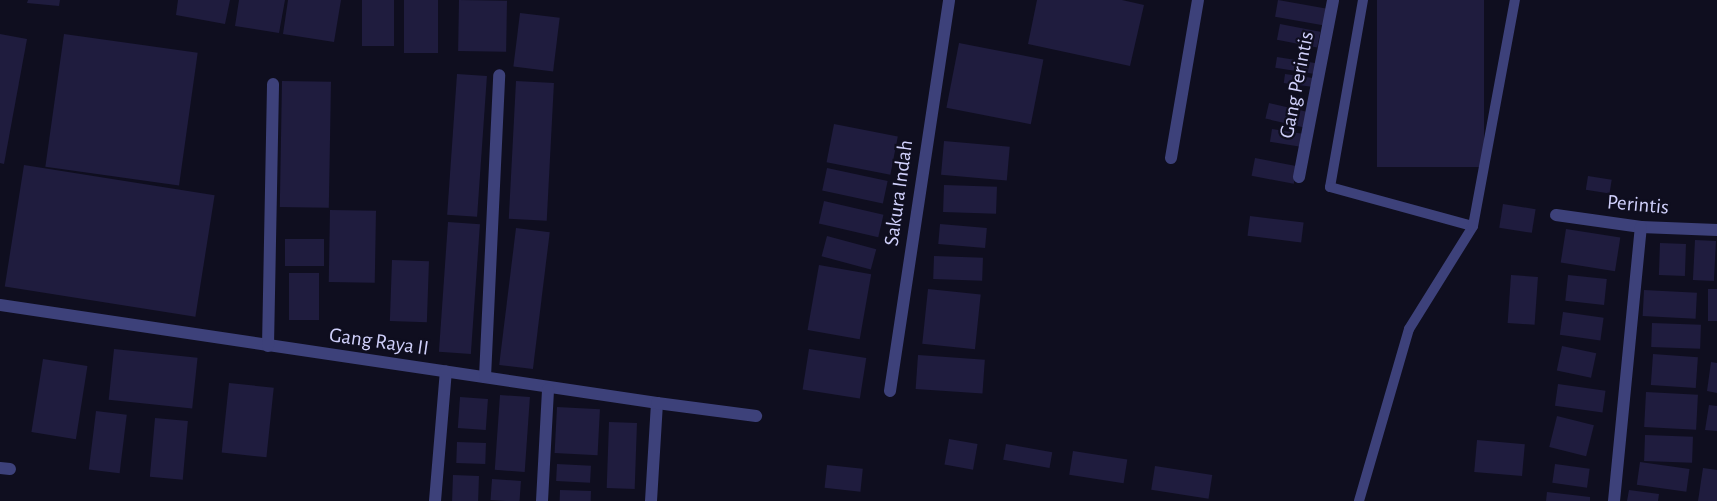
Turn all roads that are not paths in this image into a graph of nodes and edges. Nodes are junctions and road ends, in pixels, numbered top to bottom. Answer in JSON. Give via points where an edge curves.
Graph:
{"nodes":[{"id":1,"x":949,"y":0,"type":"edge"},
{"id":2,"x":1198,"y":0,"type":"edge"},
{"id":3,"x":1333,"y":0,"type":"edge"},
{"id":4,"x":1363,"y":0,"type":"edge"},
{"id":5,"x":1515,"y":0,"type":"edge"},
{"id":6,"x":500,"y":75,"type":"dead end"},
{"id":7,"x":273,"y":84,"type":"dead end"},
{"id":8,"x":1172,"y":158,"type":"dead end"},
{"id":9,"x":1299,"y":177,"type":"dead end"},
{"id":10,"x":1556,"y":215,"type":"dead end"},
{"id":11,"x":1473,"y":226,"type":"junction"},
{"id":12,"x":1641,"y":227,"type":"junction"},
{"id":13,"x":1717,"y":230,"type":"edge"},
{"id":14,"x":0,"y":305,"type":"edge"},
{"id":15,"x":268,"y":346,"type":"junction"},
{"id":16,"x":446,"y":371,"type":"junction"},
{"id":17,"x":485,"y":377,"type":"junction"},
{"id":18,"x":548,"y":389,"type":"junction"},
{"id":19,"x":890,"y":391,"type":"dead end"},
{"id":20,"x":657,"y":403,"type":"junction"},
{"id":21,"x":756,"y":416,"type":"dead end"},
{"id":22,"x":435,"y":501,"type":"edge"},
{"id":23,"x":542,"y":501,"type":"edge"},
{"id":24,"x":651,"y":501,"type":"edge"},
{"id":25,"x":1359,"y":501,"type":"edge"},
{"id":26,"x":1614,"y":501,"type":"edge"}],
"edges":[{"from":1,"to":19,"type":"street","name":"Sakura Indah"},
{"from":2,"to":8,"type":"street"},
{"from":3,"to":9,"type":"street","name":"Gang Perintis"},
{"from":4,"to":11,"type":"lane","via":[[1330,188]]},
{"from":5,"to":11,"type":"lane"},
{"from":6,"to":17,"type":"street"},
{"from":7,"to":15,"type":"street"},
{"from":10,"to":12,"type":"street","name":"Perintis"},
{"from":11,"to":25,"type":"lane","via":[[1409,329]]},
{"from":12,"to":13,"type":"street","name":"Perintis"},
{"from":12,"to":26,"type":"street"},
{"from":14,"to":15,"type":"street","name":"Gang Raya II"},
{"from":15,"to":16,"type":"street","name":"Gang Raya II"},
{"from":16,"to":17,"type":"street","name":"Gang Raya II"},
{"from":16,"to":22,"type":"street"},
{"from":17,"to":18,"type":"street","name":"Gang Raya II"},
{"from":18,"to":20,"type":"street","name":"Gang Raya II"},
{"from":18,"to":23,"type":"street"},
{"from":20,"to":21,"type":"street","name":"Gang Raya II"},
{"from":20,"to":24,"type":"street"}]}
